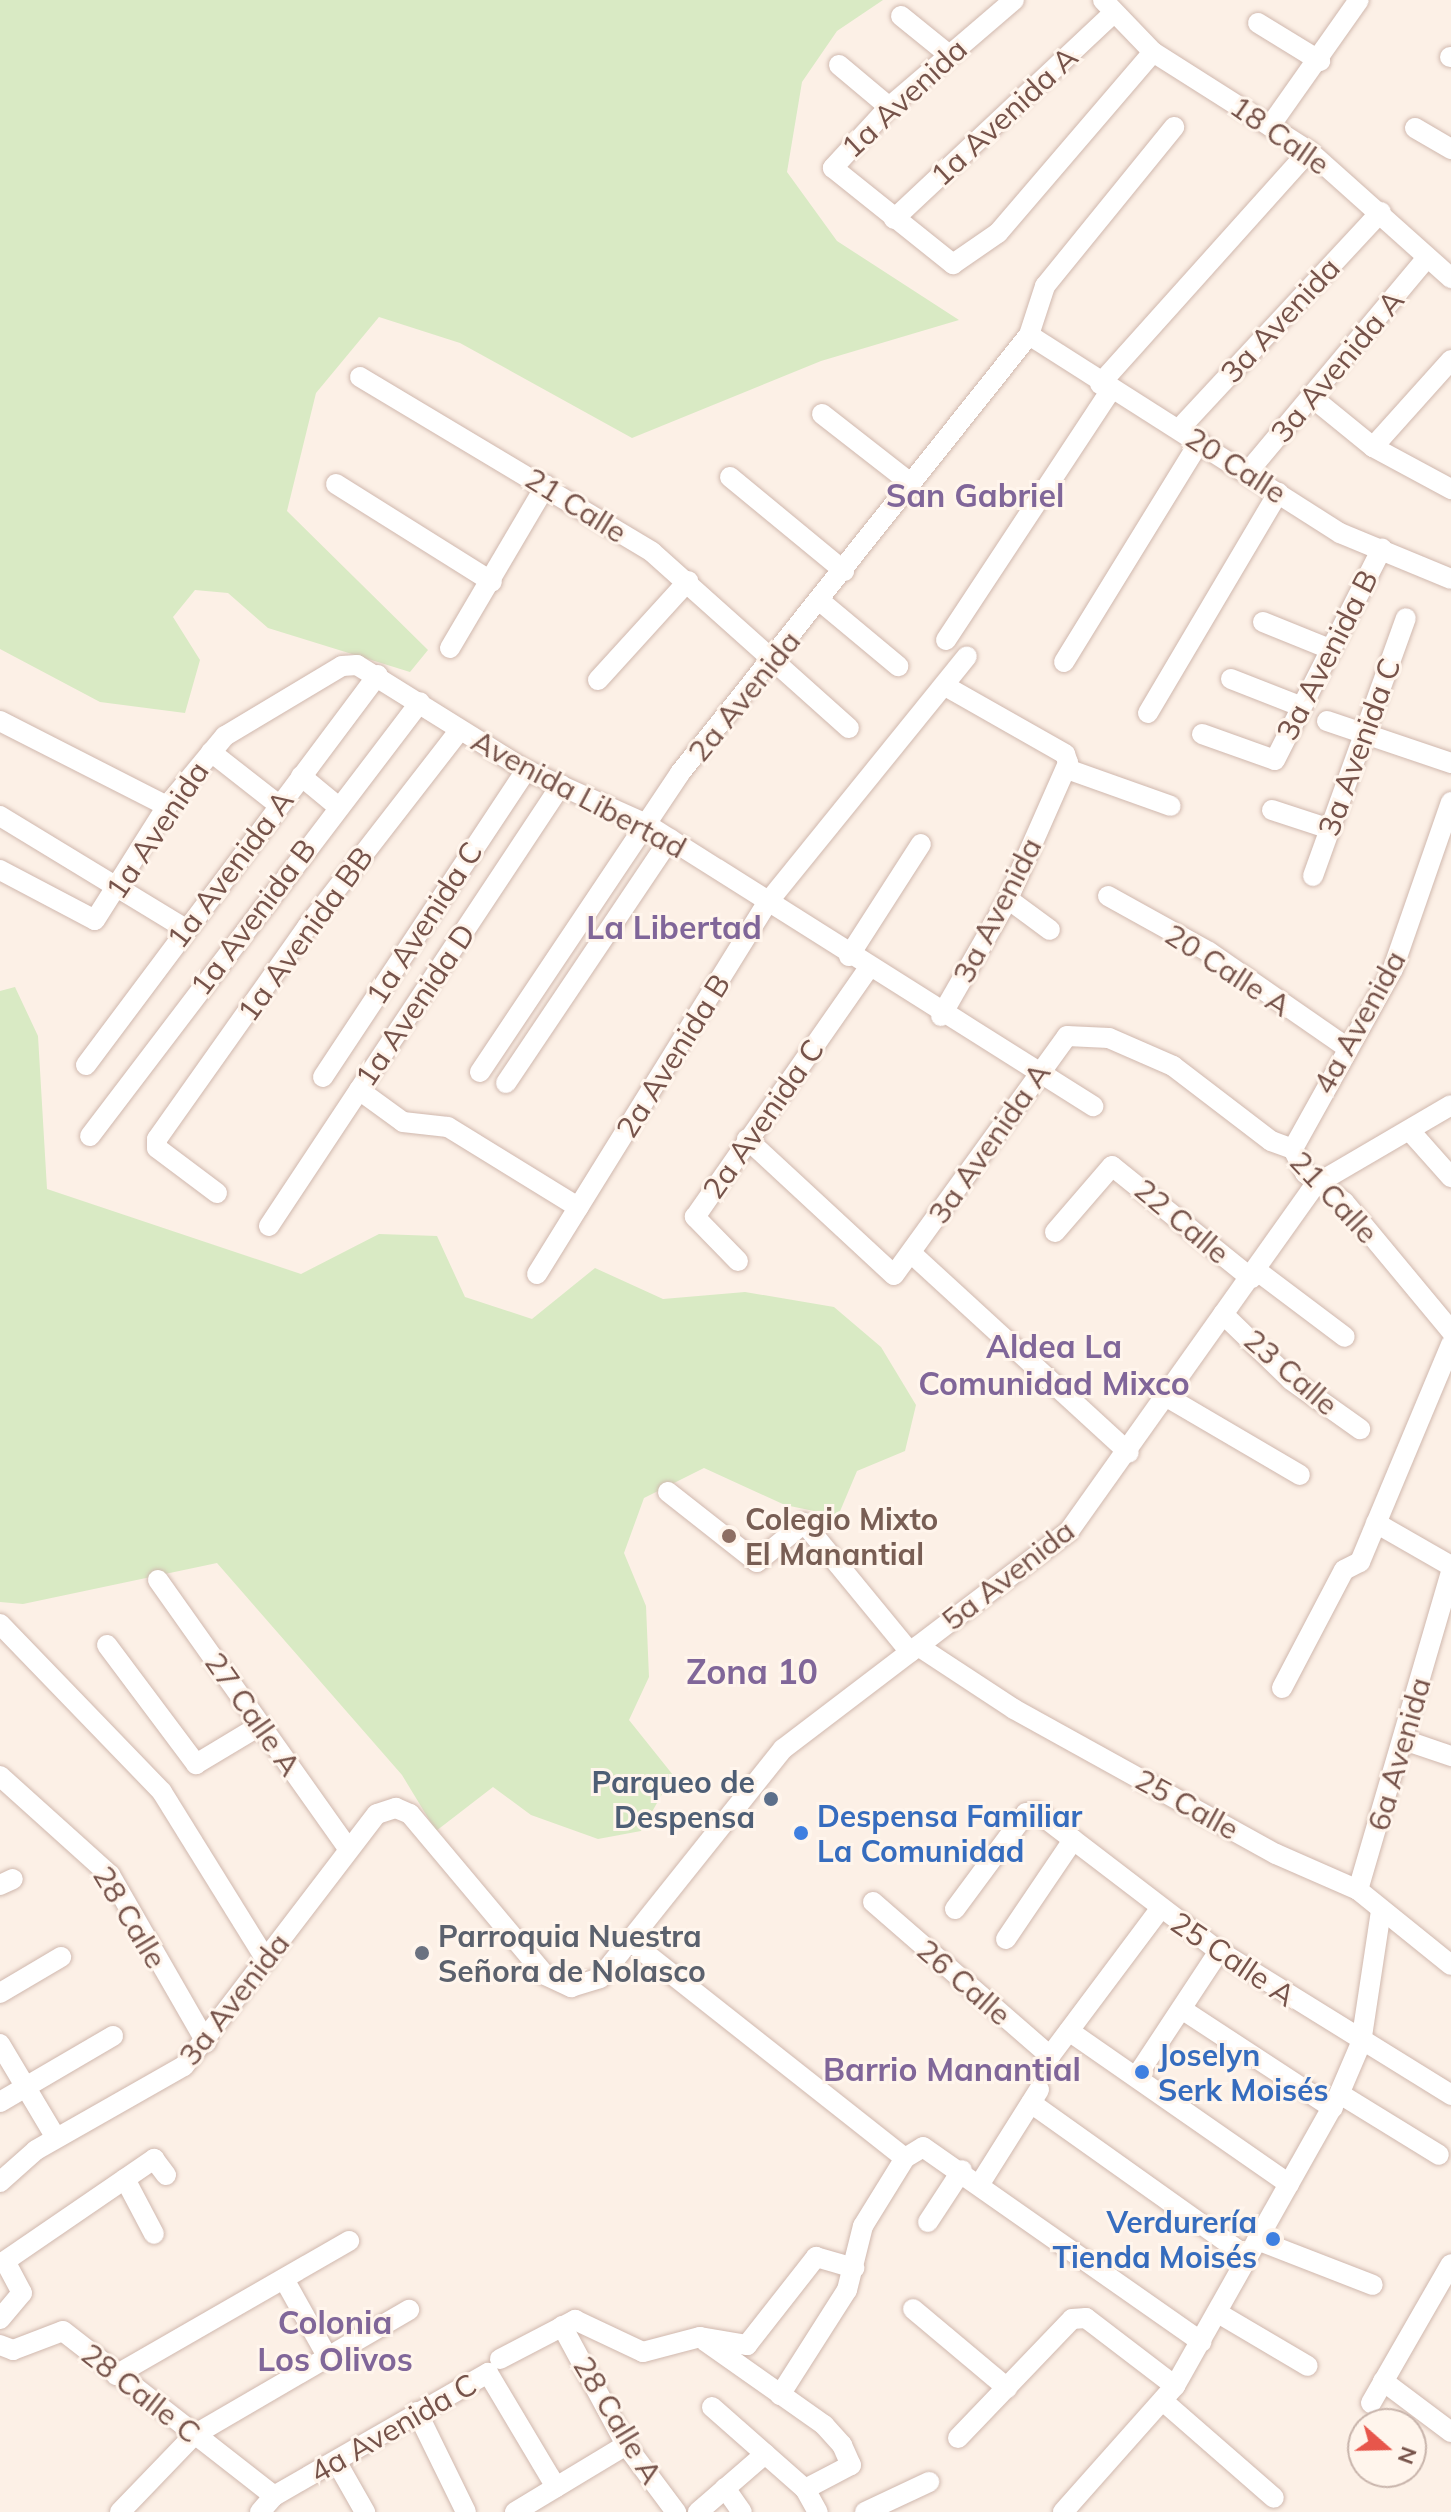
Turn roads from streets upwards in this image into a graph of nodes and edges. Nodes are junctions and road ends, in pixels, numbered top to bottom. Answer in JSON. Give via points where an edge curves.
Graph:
{"nodes":[{"id":1,"x":1014,"y":0,"type":"edge"},
{"id":2,"x":1359,"y":0,"type":"edge"},
{"id":3,"x":1108,"y":6,"type":"edge"},
{"id":4,"x":901,"y":16,"type":"dead end"},
{"id":5,"x":1258,"y":23,"type":"dead end"},
{"id":6,"x":1153,"y":52,"type":"junction"},
{"id":7,"x":948,"y":54,"type":"junction"},
{"id":8,"x":1320,"y":61,"type":"junction"},
{"id":9,"x":839,"y":65,"type":"dead end"},
{"id":10,"x":889,"y":107,"type":"junction"},
{"id":11,"x":1270,"y":126,"type":"junction"},
{"id":12,"x":1174,"y":127,"type":"dead end"},
{"id":13,"x":1415,"y":128,"type":"dead end"},
{"id":14,"x":1451,"y":149,"type":"edge"},
{"id":15,"x":1309,"y":151,"type":"junction"},
{"id":16,"x":1381,"y":212,"type":"junction"},
{"id":17,"x":894,"y":219,"type":"junction"},
{"id":18,"x":1427,"y":258,"type":"junction"},
{"id":19,"x":1451,"y":278,"type":"edge"},
{"id":20,"x":1029,"y":335,"type":"junction"},
{"id":21,"x":1451,"y":360,"type":"edge"},
{"id":22,"x":360,"y":377,"type":"dead end"},
{"id":23,"x":1105,"y":387,"type":"junction"},
{"id":24,"x":1314,"y":399,"type":"junction"},
{"id":25,"x":822,"y":414,"type":"dead end"},
{"id":26,"x":1180,"y":428,"type":"junction"},
{"id":27,"x":1200,"y":441,"type":"junction"},
{"id":28,"x":1373,"y":447,"type":"junction"},
{"id":29,"x":1247,"y":473,"type":"junction"},
{"id":30,"x":730,"y":477,"type":"dead end"},
{"id":31,"x":909,"y":482,"type":"junction"},
{"id":32,"x":336,"y":484,"type":"dead end"},
{"id":33,"x":546,"y":485,"type":"junction"},
{"id":34,"x":1451,"y":488,"type":"edge"},
{"id":35,"x":1278,"y":493,"type":"junction"},
{"id":36,"x":1382,"y":548,"type":"junction"},
{"id":37,"x":844,"y":571,"type":"junction"},
{"id":38,"x":1451,"y":579,"type":"edge"},
{"id":39,"x":688,"y":581,"type":"junction"},
{"id":40,"x":492,"y":582,"type":"junction"},
{"id":41,"x":820,"y":601,"type":"junction"},
{"id":42,"x":1406,"y":618,"type":"dead end"},
{"id":43,"x":1263,"y":622,"type":"dead end"},
{"id":44,"x":946,"y":640,"type":"dead end"},
{"id":45,"x":450,"y":648,"type":"dead end"},
{"id":46,"x":1332,"y":650,"type":"junction"},
{"id":47,"x":967,"y":656,"type":"dead end"},
{"id":48,"x":774,"y":660,"type":"junction"},
{"id":49,"x":1064,"y":662,"type":"dead end"},
{"id":50,"x":349,"y":664,"type":"joint"},
{"id":51,"x":898,"y":666,"type":"dead end"},
{"id":52,"x":378,"y":675,"type":"junction"},
{"id":53,"x":1231,"y":679,"type":"dead end"},
{"id":54,"x":598,"y":680,"type":"dead end"},
{"id":55,"x":947,"y":687,"type":"junction"},
{"id":56,"x":420,"y":702,"type":"junction"},
{"id":57,"x":1300,"y":706,"type":"junction"},
{"id":58,"x":1148,"y":713,"type":"dead end"},
{"id":59,"x":0,"y":721,"type":"edge"},
{"id":60,"x":1327,"y":721,"type":"dead end"},
{"id":61,"x":849,"y":728,"type":"dead end"},
{"id":62,"x":460,"y":730,"type":"junction"},
{"id":63,"x":1363,"y":733,"type":"junction"},
{"id":64,"x":1202,"y":734,"type":"dead end"},
{"id":65,"x":211,"y":752,"type":"junction"},
{"id":66,"x":1451,"y":763,"type":"edge"},
{"id":67,"x":1067,"y":764,"type":"junction"},
{"id":68,"x":526,"y":770,"type":"junction"},
{"id":69,"x":301,"y":776,"type":"junction"},
{"id":70,"x":561,"y":785,"type":"junction"},
{"id":71,"x":276,"y":803,"type":"junction"},
{"id":72,"x":336,"y":805,"type":"junction"},
{"id":73,"x":167,"y":806,"type":"junction"},
{"id":74,"x":1171,"y":806,"type":"dead end"},
{"id":75,"x":1272,"y":810,"type":"dead end"},
{"id":76,"x":1450,"y":812,"type":"edge"},
{"id":77,"x":0,"y":816,"type":"edge"},
{"id":78,"x":646,"y":824,"type":"junction"},
{"id":79,"x":1330,"y":829,"type":"junction"},
{"id":80,"x":670,"y":839,"type":"junction"},
{"id":81,"x":921,"y":844,"type":"dead end"},
{"id":82,"x":0,"y":870,"type":"edge"},
{"id":83,"x":1313,"y":876,"type":"dead end"},
{"id":84,"x":119,"y":885,"type":"junction"},
{"id":85,"x":1108,"y":896,"type":"dead end"},
{"id":86,"x":1008,"y":899,"type":"junction"},
{"id":87,"x":768,"y":902,"type":"junction"},
{"id":88,"x":184,"y":928,"type":"junction"},
{"id":89,"x":1050,"y":930,"type":"dead end"},
{"id":90,"x":849,"y":956,"type":"junction"},
{"id":91,"x":867,"y":970,"type":"junction"},
{"id":92,"x":941,"y":1016,"type":"junction"},
{"id":93,"x":1067,"y":1036,"type":"joint"},
{"id":94,"x":1346,"y":1047,"type":"junction"},
{"id":95,"x":86,"y":1065,"type":"dead end"},
{"id":96,"x":480,"y":1072,"type":"dead end"},
{"id":97,"x":1038,"y":1073,"type":"junction"},
{"id":98,"x":323,"y":1077,"type":"dead end"},
{"id":99,"x":506,"y":1083,"type":"dead end"},
{"id":100,"x":359,"y":1090,"type":"junction"},
{"id":101,"x":1451,"y":1105,"type":"edge"},
{"id":102,"x":1093,"y":1106,"type":"dead end"},
{"id":103,"x":1410,"y":1131,"type":"junction"},
{"id":104,"x":90,"y":1136,"type":"dead end"},
{"id":105,"x":747,"y":1139,"type":"junction"},
{"id":106,"x":1293,"y":1149,"type":"junction"},
{"id":107,"x":1451,"y":1177,"type":"edge"},
{"id":108,"x":1316,"y":1184,"type":"junction"},
{"id":109,"x":217,"y":1193,"type":"dead end"},
{"id":110,"x":578,"y":1207,"type":"junction"},
{"id":111,"x":269,"y":1226,"type":"dead end"},
{"id":112,"x":1055,"y":1232,"type":"dead end"},
{"id":113,"x":912,"y":1254,"type":"junction"},
{"id":114,"x":738,"y":1261,"type":"dead end"},
{"id":115,"x":537,"y":1274,"type":"dead end"},
{"id":116,"x":1254,"y":1274,"type":"junction"},
{"id":117,"x":1223,"y":1314,"type":"junction"},
{"id":118,"x":1451,"y":1331,"type":"edge"},
{"id":119,"x":1345,"y":1337,"type":"dead end"},
{"id":120,"x":1451,"y":1344,"type":"edge"},
{"id":121,"x":1167,"y":1397,"type":"junction"},
{"id":122,"x":1360,"y":1429,"type":"dead end"},
{"id":123,"x":1129,"y":1453,"type":"junction"},
{"id":124,"x":1300,"y":1475,"type":"dead end"},
{"id":125,"x":668,"y":1492,"type":"dead end"},
{"id":126,"x":1376,"y":1523,"type":"junction"},
{"id":127,"x":1450,"y":1566,"type":"edge"},
{"id":128,"x":158,"y":1580,"type":"dead end"},
{"id":129,"x":0,"y":1624,"type":"edge"},
{"id":130,"x":107,"y":1645,"type":"dead end"},
{"id":131,"x":914,"y":1649,"type":"junction"},
{"id":132,"x":1282,"y":1688,"type":"dead end"},
{"id":133,"x":261,"y":1725,"type":"junction"},
{"id":134,"x":1404,"y":1740,"type":"junction"},
{"id":135,"x":1451,"y":1756,"type":"edge"},
{"id":136,"x":0,"y":1776,"type":"edge"},
{"id":137,"x":1073,"y":1840,"type":"junction"},
{"id":138,"x":348,"y":1848,"type":"junction"},
{"id":139,"x":1358,"y":1890,"type":"junction"},
{"id":140,"x":873,"y":1902,"type":"dead end"},
{"id":141,"x":955,"y":1909,"type":"dead end"},
{"id":142,"x":1160,"y":1909,"type":"junction"},
{"id":143,"x":1381,"y":1911,"type":"junction"},
{"id":144,"x":1006,"y":1939,"type":"dead end"},
{"id":145,"x":630,"y":1941,"type":"junction"},
{"id":146,"x":1219,"y":1951,"type":"junction"},
{"id":147,"x":1448,"y":1955,"type":"edge"},
{"id":148,"x":61,"y":1957,"type":"dead end"},
{"id":149,"x":266,"y":1960,"type":"junction"},
{"id":150,"x":571,"y":1987,"type":"joint"},
{"id":151,"x":0,"y":1993,"type":"edge"},
{"id":152,"x":1183,"y":2010,"type":"junction"},
{"id":153,"x":1069,"y":2031,"type":"junction"},
{"id":154,"x":113,"y":2036,"type":"dead end"},
{"id":155,"x":206,"y":2042,"type":"junction"},
{"id":156,"x":1361,"y":2043,"type":"junction"},
{"id":157,"x":0,"y":2044,"type":"edge"},
{"id":158,"x":1136,"y":2077,"type":"junction"},
{"id":159,"x":24,"y":2086,"type":"junction"},
{"id":160,"x":1451,"y":2095,"type":"edge"},
{"id":161,"x":1336,"y":2101,"type":"junction"},
{"id":162,"x":0,"y":2102,"type":"edge"},
{"id":163,"x":56,"y":2138,"type":"junction"},
{"id":164,"x":1439,"y":2155,"type":"dead end"},
{"id":165,"x":905,"y":2158,"type":"junction"},
{"id":166,"x":962,"y":2170,"type":"junction"},
{"id":167,"x":166,"y":2175,"type":"dead end"},
{"id":168,"x":125,"y":2179,"type":"junction"},
{"id":169,"x":0,"y":2182,"type":"edge"},
{"id":170,"x":981,"y":2182,"type":"junction"},
{"id":171,"x":1289,"y":2184,"type":"junction"},
{"id":172,"x":928,"y":2222,"type":"dead end"},
{"id":173,"x":154,"y":2234,"type":"dead end"},
{"id":174,"x":349,"y":2241,"type":"dead end"},
{"id":175,"x":1253,"y":2249,"type":"junction"},
{"id":176,"x":1451,"y":2264,"type":"edge"},
{"id":177,"x":854,"y":2268,"type":"junction"},
{"id":178,"x":284,"y":2279,"type":"junction"},
{"id":179,"x":1373,"y":2285,"type":"dead end"},
{"id":180,"x":1443,"y":2297,"type":"edge"},
{"id":181,"x":913,"y":2309,"type":"dead end"},
{"id":182,"x":409,"y":2310,"type":"dead end"},
{"id":183,"x":1218,"y":2313,"type":"junction"},
{"id":184,"x":0,"y":2319,"type":"edge"},
{"id":185,"x":562,"y":2326,"type":"junction"},
{"id":186,"x":700,"y":2337,"type":"junction"},
{"id":187,"x":1202,"y":2342,"type":"junction"},
{"id":188,"x":0,"y":2345,"type":"edge"},
{"id":189,"x":327,"y":2356,"type":"junction"},
{"id":190,"x":494,"y":2366,"type":"junction"},
{"id":191,"x":1308,"y":2366,"type":"dead end"},
{"id":192,"x":116,"y":2375,"type":"junction"},
{"id":193,"x":1383,"y":2381,"type":"junction"},
{"id":194,"x":1007,"y":2388,"type":"junction"},
{"id":195,"x":1169,"y":2394,"type":"junction"},
{"id":196,"x":780,"y":2395,"type":"junction"},
{"id":197,"x":1371,"y":2403,"type":"dead end"},
{"id":198,"x":712,"y":2407,"type":"dead end"},
{"id":199,"x":417,"y":2412,"type":"junction"},
{"id":200,"x":1451,"y":2432,"type":"edge"},
{"id":201,"x":194,"y":2435,"type":"junction"},
{"id":202,"x":958,"y":2438,"type":"dead end"},
{"id":203,"x":626,"y":2445,"type":"junction"},
{"id":204,"x":765,"y":2454,"type":"junction"},
{"id":205,"x":336,"y":2461,"type":"junction"},
{"id":206,"x":929,"y":2482,"type":"dead end"},
{"id":207,"x":556,"y":2487,"type":"junction"},
{"id":208,"x":725,"y":2488,"type":"junction"},
{"id":209,"x":805,"y":2489,"type":"junction"},
{"id":210,"x":274,"y":2496,"type":"junction"},
{"id":211,"x":1274,"y":2498,"type":"dead end"},
{"id":212,"x":1074,"y":2508,"type":"edge"},
{"id":213,"x":120,"y":2512,"type":"edge"},
{"id":214,"x":260,"y":2512,"type":"edge"},
{"id":215,"x":365,"y":2512,"type":"edge"},
{"id":216,"x":466,"y":2512,"type":"edge"},
{"id":217,"x":515,"y":2512,"type":"edge"},
{"id":218,"x":676,"y":2512,"type":"edge"},
{"id":219,"x":698,"y":2512,"type":"edge"},
{"id":220,"x":742,"y":2512,"type":"edge"},
{"id":221,"x":818,"y":2512,"type":"edge"},
{"id":222,"x":865,"y":2512,"type":"edge"}],
"edges":[{"from":1,"to":7,"type":"street","name":"1a Avenida"},
{"from":2,"to":8,"type":"street"},
{"from":3,"to":6,"type":"street","name":"18 Calle"},
{"from":3,"to":17,"type":"street","name":"1a Avenida A"},
{"from":4,"to":7,"type":"street"},
{"from":5,"to":8,"type":"street"},
{"from":6,"to":11,"type":"street","name":"18 Calle"},
{"from":6,"to":17,"type":"street","via":[[998,233],[953,264]]},
{"from":7,"to":10,"type":"street","name":"1a Avenida"},
{"from":8,"to":11,"type":"street"},
{"from":9,"to":10,"type":"street"},
{"from":10,"to":17,"type":"street","name":"1a Avenida","via":[[833,168]]},
{"from":11,"to":15,"type":"street","name":"18 Calle"},
{"from":12,"to":20,"type":"street","via":[[1045,286]]},
{"from":13,"to":14,"type":"street"},
{"from":15,"to":16,"type":"street","name":"18 Calle"},
{"from":15,"to":23,"type":"street"},
{"from":16,"to":18,"type":"street","name":"18 Calle"},
{"from":16,"to":26,"type":"street","name":"3a Avenida"},
{"from":18,"to":19,"type":"street","name":"18 Calle"},
{"from":18,"to":24,"type":"street","name":"3a Avenida A"},
{"from":20,"to":23,"type":"street","name":"20 Calle"},
{"from":20,"to":31,"type":"street","name":"2a Avenida"},
{"from":21,"to":28,"type":"street"},
{"from":22,"to":33,"type":"street","name":"21 Calle"},
{"from":23,"to":26,"type":"street","name":"20 Calle"},
{"from":23,"to":44,"type":"street"},
{"from":24,"to":28,"type":"street"},
{"from":24,"to":29,"type":"street","name":"3a Avenida A"},
{"from":25,"to":31,"type":"street"},
{"from":26,"to":27,"type":"street","name":"20 Calle"},
{"from":27,"to":29,"type":"street","name":"20 Calle"},
{"from":27,"to":49,"type":"street"},
{"from":28,"to":34,"type":"street"},
{"from":29,"to":35,"type":"street","name":"20 Calle"},
{"from":30,"to":37,"type":"street"},
{"from":31,"to":37,"type":"street","name":"2a Avenida"},
{"from":32,"to":40,"type":"street"},
{"from":33,"to":39,"type":"street","name":"21 Calle"},
{"from":33,"to":40,"type":"street"},
{"from":35,"to":36,"type":"street","name":"20 Calle","via":[[1340,533]]},
{"from":35,"to":58,"type":"street"},
{"from":36,"to":38,"type":"street","name":"20 Calle"},
{"from":36,"to":46,"type":"street","name":"3a Avenida B"},
{"from":37,"to":41,"type":"street","name":"2a Avenida"},
{"from":39,"to":48,"type":"street","name":"21 Calle"},
{"from":39,"to":54,"type":"street"},
{"from":40,"to":45,"type":"street"},
{"from":41,"to":48,"type":"street","name":"2a Avenida"},
{"from":41,"to":51,"type":"street"},
{"from":42,"to":63,"type":"street","name":"3a Avenida C"},
{"from":43,"to":46,"type":"street"},
{"from":46,"to":57,"type":"street","name":"3a Avenida B"},
{"from":47,"to":55,"type":"street","name":"2a Avenida B"},
{"from":48,"to":61,"type":"street","name":"21 Calle"},
{"from":48,"to":78,"type":"street","name":"2a Avenida"},
{"from":50,"to":52,"type":"street","name":"Avenida Libertad"},
{"from":50,"to":65,"type":"street","name":"1a Avenida","via":[[233,729]]},
{"from":52,"to":56,"type":"street","name":"Avenida Libertad"},
{"from":52,"to":69,"type":"street","name":"1a Avenida A"},
{"from":53,"to":57,"type":"street"},
{"from":55,"to":67,"type":"street"},
{"from":55,"to":87,"type":"street","name":"2a Avenida B"},
{"from":56,"to":62,"type":"street","name":"Avenida Libertad"},
{"from":56,"to":72,"type":"street","name":"1a Avenida B"},
{"from":57,"to":64,"type":"street","name":"3a Avenida B","via":[[1273,762]]},
{"from":59,"to":73,"type":"street"},
{"from":60,"to":63,"type":"street"},
{"from":62,"to":68,"type":"street","name":"Avenida Libertad"},
{"from":62,"to":109,"type":"street","name":"1a Avenida BB","via":[[307,927],[156,1143]]},
{"from":63,"to":66,"type":"street"},
{"from":63,"to":79,"type":"street","name":"3a Avenida C"},
{"from":65,"to":71,"type":"street"},
{"from":65,"to":73,"type":"street","name":"1a Avenida"},
{"from":67,"to":74,"type":"street"},
{"from":67,"to":86,"type":"street","name":"3a Avenida"},
{"from":68,"to":70,"type":"street","name":"Avenida Libertad"},
{"from":68,"to":98,"type":"street","name":"1a Avenida C"},
{"from":69,"to":71,"type":"street","name":"1a Avenida A"},
{"from":69,"to":72,"type":"street"},
{"from":70,"to":78,"type":"street","name":"Avenida Libertad"},
{"from":70,"to":100,"type":"street","name":"1a Avenida D"},
{"from":71,"to":88,"type":"street","name":"1a Avenida A"},
{"from":72,"to":104,"type":"street","name":"1a Avenida B"},
{"from":73,"to":84,"type":"street","name":"1a Avenida"},
{"from":75,"to":79,"type":"street"},
{"from":76,"to":94,"type":"street","name":"4a Avenida","via":[[1393,969]]},
{"from":77,"to":84,"type":"street"},
{"from":78,"to":80,"type":"street","name":"Avenida Libertad"},
{"from":78,"to":96,"type":"street","name":"2a Avenida"},
{"from":79,"to":83,"type":"street","name":"3a Avenida C"},
{"from":80,"to":87,"type":"street","name":"Avenida Libertad"},
{"from":80,"to":99,"type":"street"},
{"from":81,"to":90,"type":"street"},
{"from":82,"to":84,"type":"street","name":"1a Avenida","via":[[89,922]]},
{"from":84,"to":88,"type":"street"},
{"from":85,"to":94,"type":"street","name":"20 Calle A","via":[[1209,952]]},
{"from":86,"to":89,"type":"street"},
{"from":86,"to":92,"type":"street","name":"3a Avenida"},
{"from":87,"to":90,"type":"street","name":"Avenida Libertad"},
{"from":87,"to":110,"type":"street","name":"2a Avenida B"},
{"from":88,"to":95,"type":"street","name":"1a Avenida A"},
{"from":90,"to":91,"type":"street","name":"Avenida Libertad"},
{"from":91,"to":92,"type":"street","name":"Avenida Libertad"},
{"from":91,"to":105,"type":"street","name":"2a Avenida C"},
{"from":92,"to":97,"type":"street","name":"Avenida Libertad"},
{"from":93,"to":97,"type":"street","name":"3a Avenida A"},
{"from":93,"to":106,"type":"street","name":"21 Calle","via":[[1109,1038],[1173,1066],[1271,1141]]},
{"from":94,"to":106,"type":"street","name":"4a Avenida"},
{"from":97,"to":102,"type":"street","name":"Avenida Libertad"},
{"from":97,"to":113,"type":"street","name":"3a Avenida A"},
{"from":100,"to":110,"type":"street","via":[[403,1122],[448,1127]]},
{"from":100,"to":111,"type":"street","name":"1a Avenida D"},
{"from":101,"to":103,"type":"street","name":"5a Avenida"},
{"from":103,"to":107,"type":"street"},
{"from":103,"to":108,"type":"street","name":"5a Avenida"},
{"from":105,"to":113,"type":"street","via":[[890,1274]]},
{"from":105,"to":114,"type":"street","name":"2a Avenida C","via":[[695,1222]]},
{"from":106,"to":108,"type":"street","name":"21 Calle"},
{"from":108,"to":116,"type":"street","name":"5a Avenida"},
{"from":108,"to":118,"type":"street","name":"21 Calle","via":[[1344,1202]]},
{"from":110,"to":115,"type":"street","name":"2a Avenida B"},
{"from":112,"to":116,"type":"street","name":"22 Calle","via":[[1112,1166]]},
{"from":113,"to":123,"type":"street"},
{"from":116,"to":117,"type":"street","name":"5a Avenida"},
{"from":116,"to":119,"type":"street","name":"22 Calle"},
{"from":117,"to":121,"type":"street","name":"5a Avenida"},
{"from":117,"to":122,"type":"street","name":"23 Calle","via":[[1291,1380]]},
{"from":120,"to":126,"type":"street"},
{"from":121,"to":123,"type":"street","name":"5a Avenida"},
{"from":121,"to":124,"type":"street"},
{"from":123,"to":131,"type":"street","name":"5a Avenida","via":[[1069,1531]]},
{"from":125,"to":131,"type":"street","name":"25 Calle","via":[[761,1563],[799,1521]]},
{"from":126,"to":127,"type":"street"},
{"from":126,"to":132,"type":"street"},
{"from":127,"to":134,"type":"street","name":"6a Avenida"},
{"from":128,"to":133,"type":"street","name":"27 Calle A"},
{"from":129,"to":149,"type":"street","via":[[162,1792]]},
{"from":130,"to":133,"type":"street","via":[[196,1764]]},
{"from":131,"to":139,"type":"street","name":"25 Calle","via":[[1276,1854]]},
{"from":131,"to":145,"type":"street","name":"5a Avenida","via":[[783,1749]]},
{"from":133,"to":138,"type":"street","name":"27 Calle A"},
{"from":134,"to":135,"type":"street"},
{"from":134,"to":139,"type":"street","name":"6a Avenida"},
{"from":136,"to":155,"type":"street","name":"28 Calle","via":[[110,1875]]},
{"from":137,"to":141,"type":"street","name":"25 Calle A","via":[[1037,1812],[1026,1813]]},
{"from":137,"to":142,"type":"street","name":"25 Calle A"},
{"from":137,"to":144,"type":"street"},
{"from":138,"to":149,"type":"street","name":"3a Avenida"},
{"from":138,"to":150,"type":"street","name":"3a Avenida","via":[[377,1814],[396,1808],[410,1814],[545,1975]]},
{"from":139,"to":143,"type":"street","name":"25 Calle"},
{"from":140,"to":153,"type":"street","name":"26 Calle","via":[[1048,2059]]},
{"from":142,"to":146,"type":"street","name":"25 Calle A"},
{"from":142,"to":153,"type":"street"},
{"from":143,"to":147,"type":"street","name":"25 Calle"},
{"from":143,"to":156,"type":"street"},
{"from":145,"to":150,"type":"street","name":"5a Avenida","via":[[600,1978]]},
{"from":145,"to":165,"type":"street"},
{"from":146,"to":152,"type":"street"},
{"from":146,"to":156,"type":"street","name":"25 Calle A"},
{"from":148,"to":151,"type":"street"},
{"from":149,"to":155,"type":"street","name":"3a Avenida"},
{"from":152,"to":158,"type":"street"},
{"from":152,"to":161,"type":"street"},
{"from":153,"to":158,"type":"street"},
{"from":154,"to":159,"type":"street"},
{"from":155,"to":163,"type":"street","name":"3a Avenida","via":[[163,2083]]},
{"from":156,"to":160,"type":"street","name":"25 Calle A"},
{"from":156,"to":161,"type":"street"},
{"from":157,"to":159,"type":"street"},
{"from":158,"to":171,"type":"street"},
{"from":159,"to":162,"type":"street"},
{"from":159,"to":163,"type":"street"},
{"from":161,"to":164,"type":"street"},
{"from":161,"to":171,"type":"street"},
{"from":163,"to":169,"type":"street","name":"3a Avenida"},
{"from":165,"to":166,"type":"street","via":[[923,2147]]},
{"from":165,"to":177,"type":"street","via":[[863,2226]]},
{"from":166,"to":170,"type":"street"},
{"from":166,"to":172,"type":"street"},
{"from":167,"to":168,"type":"street","via":[[154,2159]]},
{"from":168,"to":173,"type":"street"},
{"from":168,"to":184,"type":"street","via":[[5,2261],[22,2293]]},
{"from":170,"to":175,"type":"street","via":[[1035,2096]]},
{"from":170,"to":187,"type":"street"},
{"from":171,"to":175,"type":"street"},
{"from":174,"to":178,"type":"street"},
{"from":175,"to":179,"type":"street"},
{"from":175,"to":183,"type":"street"},
{"from":176,"to":180,"type":"street"},
{"from":177,"to":186,"type":"street","via":[[813,2260],[747,2345]]},
{"from":177,"to":196,"type":"street"},
{"from":178,"to":189,"type":"street"},
{"from":178,"to":192,"type":"street"},
{"from":180,"to":193,"type":"street"},
{"from":181,"to":194,"type":"street"},
{"from":182,"to":189,"type":"street"},
{"from":183,"to":187,"type":"street"},
{"from":183,"to":191,"type":"street"},
{"from":185,"to":186,"type":"street","via":[[582,2322],[643,2352]]},
{"from":185,"to":190,"type":"street","name":"4a Avenida C"},
{"from":185,"to":203,"type":"street","name":"28 Calle A"},
{"from":186,"to":196,"type":"street"},
{"from":187,"to":195,"type":"street"},
{"from":188,"to":192,"type":"street","name":"28 Calle C","via":[[13,2350],[63,2331]]},
{"from":189,"to":201,"type":"street"},
{"from":190,"to":199,"type":"street","name":"4a Avenida C"},
{"from":190,"to":207,"type":"street"},
{"from":192,"to":201,"type":"street","name":"28 Calle C"},
{"from":193,"to":197,"type":"street"},
{"from":193,"to":200,"type":"street"},
{"from":194,"to":195,"type":"street","via":[[1072,2319],[1086,2318]]},
{"from":194,"to":202,"type":"street"},
{"from":195,"to":211,"type":"street"},
{"from":195,"to":212,"type":"street"},
{"from":196,"to":209,"type":"street","via":[[830,2430],[851,2465]]},
{"from":198,"to":204,"type":"street"},
{"from":199,"to":205,"type":"street","name":"4a Avenida C"},
{"from":199,"to":216,"type":"street"},
{"from":201,"to":210,"type":"street","name":"28 Calle C"},
{"from":201,"to":213,"type":"street"},
{"from":203,"to":207,"type":"street"},
{"from":203,"to":218,"type":"street","name":"28 Calle A"},
{"from":204,"to":208,"type":"street"},
{"from":204,"to":209,"type":"street"},
{"from":205,"to":210,"type":"street","name":"4a Avenida C"},
{"from":205,"to":215,"type":"street"},
{"from":206,"to":222,"type":"street"},
{"from":207,"to":217,"type":"street"},
{"from":208,"to":219,"type":"street"},
{"from":208,"to":220,"type":"street"},
{"from":209,"to":221,"type":"street"},
{"from":210,"to":214,"type":"street","name":"4a Avenida C"}]}
